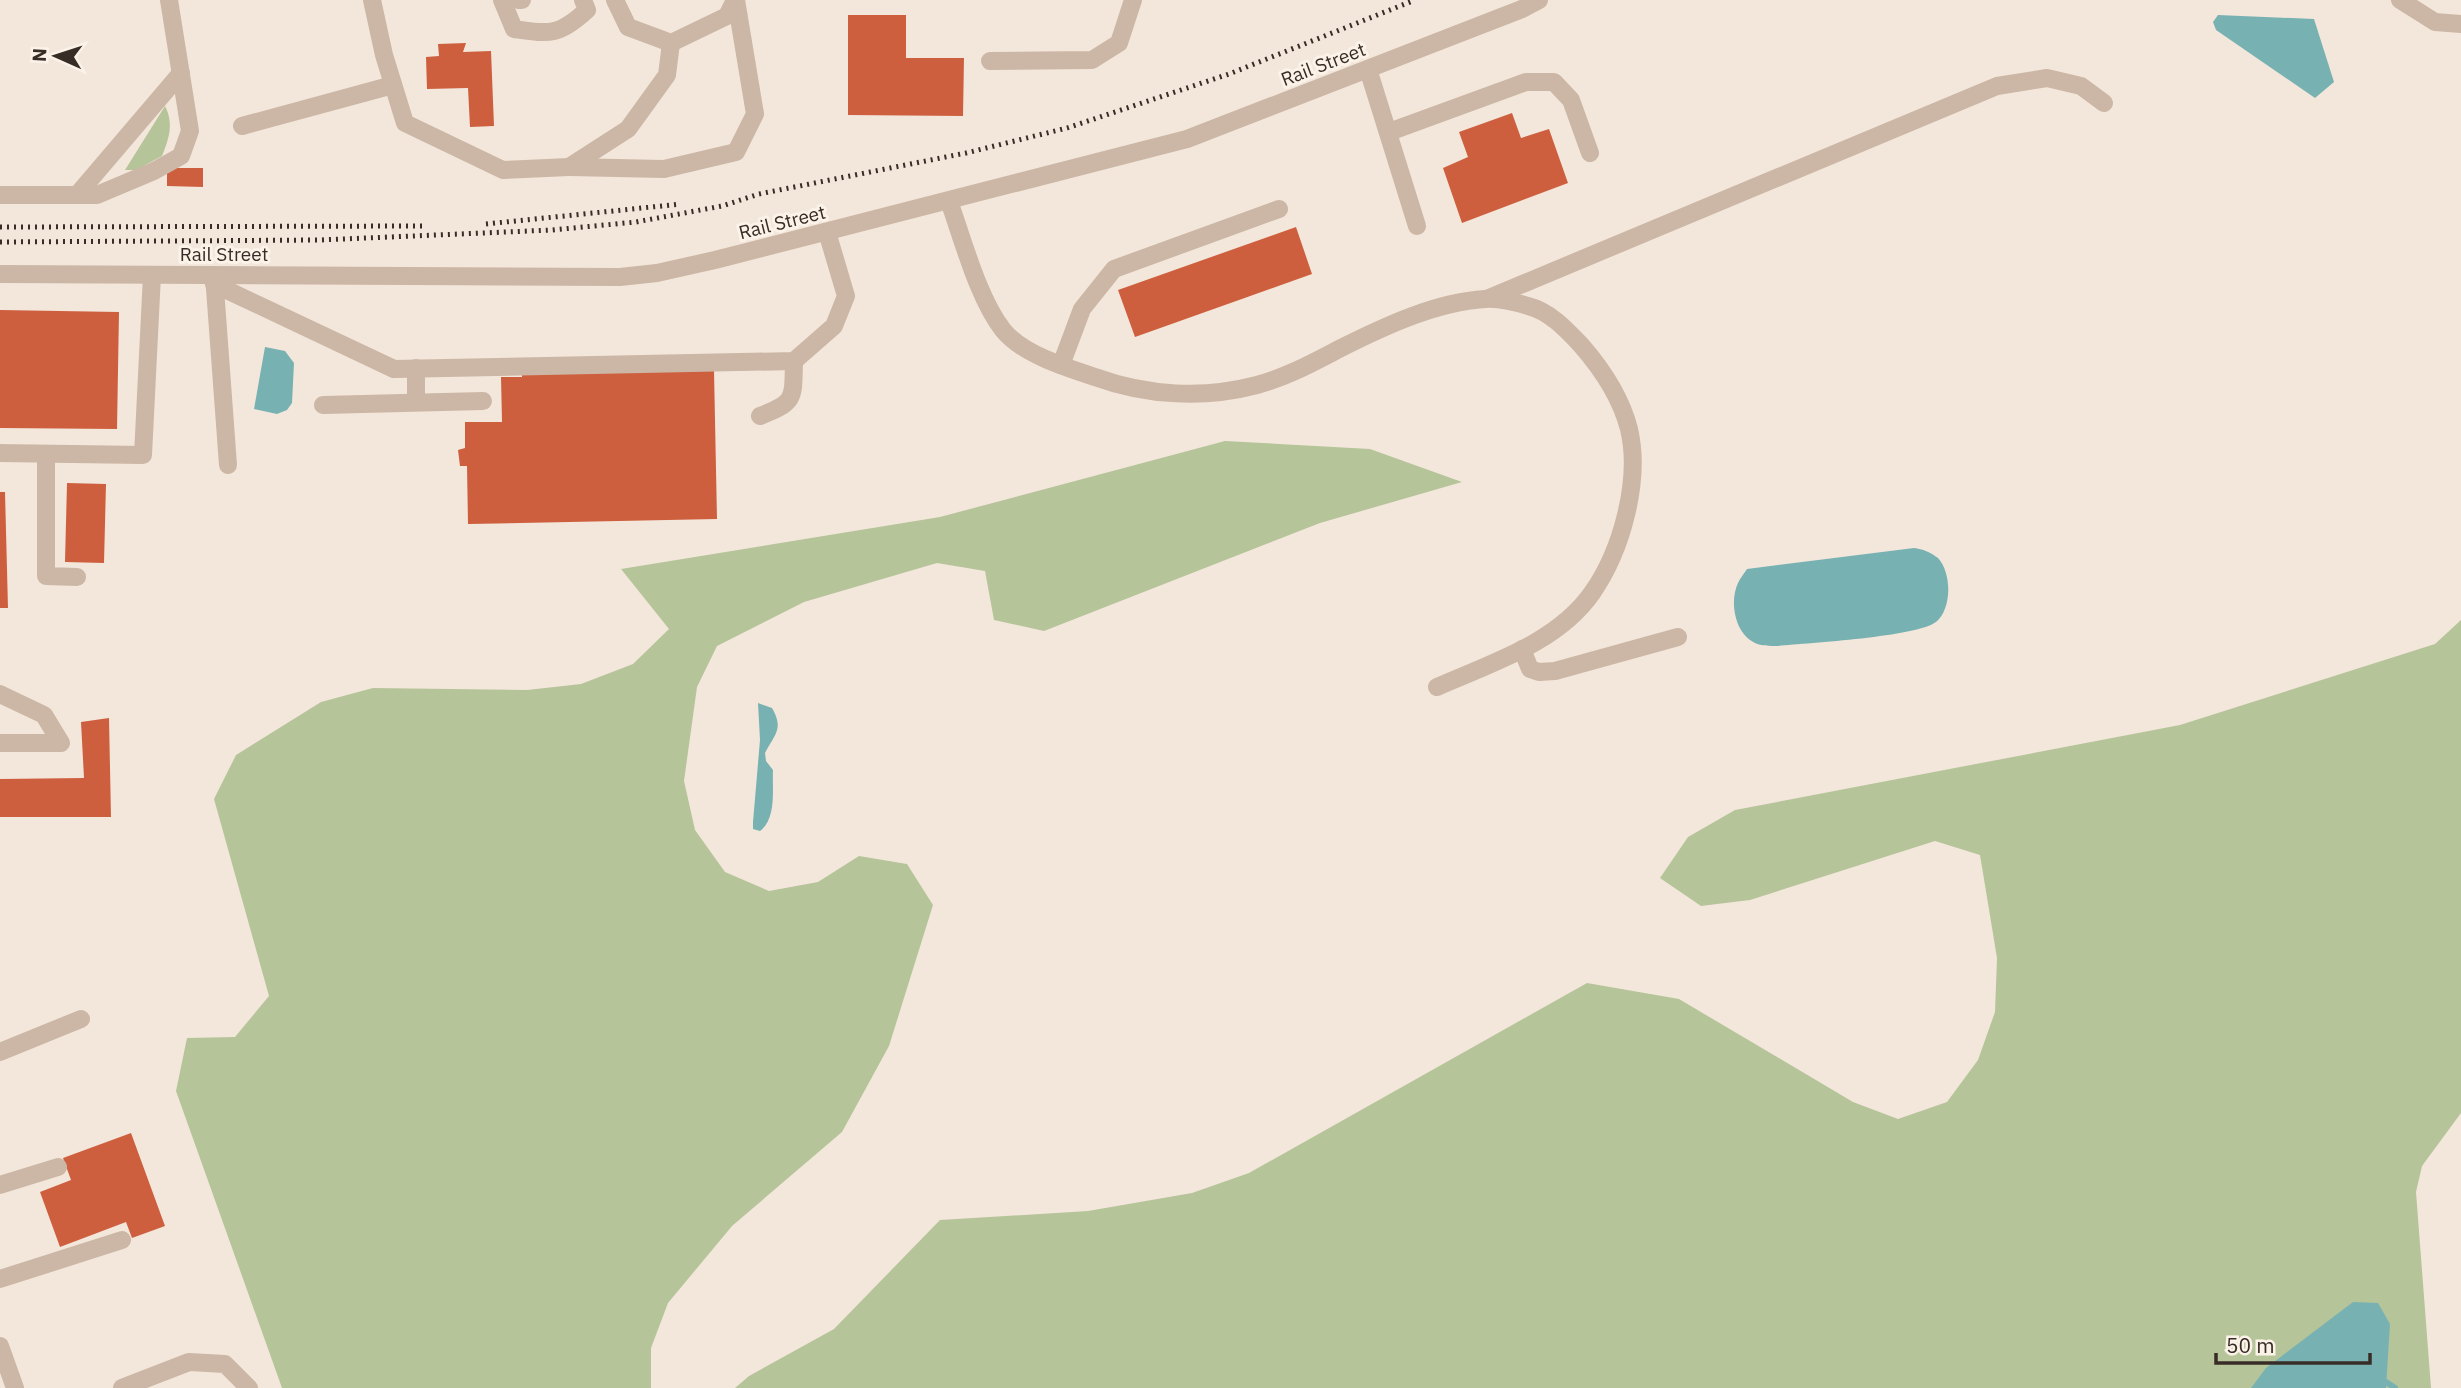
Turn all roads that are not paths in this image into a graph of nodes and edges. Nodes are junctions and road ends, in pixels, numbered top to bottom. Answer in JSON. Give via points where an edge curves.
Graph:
{"nodes":[{"id":1,"x":169,"y":0,"type":"edge"},
{"id":2,"x":372,"y":0,"type":"edge"},
{"id":3,"x":502,"y":0,"type":"edge"},
{"id":4,"x":583,"y":0,"type":"edge"},
{"id":5,"x":615,"y":0,"type":"edge"},
{"id":6,"x":735,"y":0,"type":"edge"},
{"id":7,"x":1133,"y":0,"type":"edge"},
{"id":8,"x":1539,"y":0,"type":"edge"},
{"id":9,"x":2400,"y":0,"type":"edge"},
{"id":10,"x":2461,"y":24,"type":"edge"},
{"id":11,"x":671,"y":43,"type":"junction"},
{"id":12,"x":990,"y":61,"type":"dead end"},
{"id":13,"x":1368,"y":69,"type":"junction"},
{"id":14,"x":181,"y":73,"type":"junction"},
{"id":15,"x":393,"y":85,"type":"junction"},
{"id":16,"x":2104,"y":103,"type":"dead end"},
{"id":17,"x":242,"y":126,"type":"dead end"},
{"id":18,"x":1389,"y":132,"type":"junction"},
{"id":19,"x":1590,"y":153,"type":"dead end"},
{"id":20,"x":569,"y":167,"type":"junction"},
{"id":21,"x":0,"y":195,"type":"edge"},
{"id":22,"x":77,"y":195,"type":"junction"},
{"id":23,"x":949,"y":201,"type":"junction"},
{"id":24,"x":1279,"y":209,"type":"dead end"},
{"id":25,"x":1417,"y":226,"type":"dead end"},
{"id":26,"x":827,"y":232,"type":"junction"},
{"id":27,"x":0,"y":274,"type":"edge"},
{"id":28,"x":152,"y":275,"type":"junction"},
{"id":29,"x":214,"y":279,"type":"junction"},
{"id":30,"x":1489,"y":298,"type":"junction"},
{"id":31,"x":794,"y":362,"type":"junction"},
{"id":32,"x":1061,"y":365,"type":"junction"},
{"id":33,"x":416,"y":368,"type":"junction"},
{"id":34,"x":483,"y":401,"type":"dead end"},
{"id":35,"x":416,"y":402,"type":"junction"},
{"id":36,"x":323,"y":405,"type":"dead end"},
{"id":37,"x":760,"y":416,"type":"dead end"},
{"id":38,"x":0,"y":453,"type":"edge"},
{"id":39,"x":46,"y":454,"type":"junction"},
{"id":40,"x":228,"y":465,"type":"dead end"},
{"id":41,"x":77,"y":577,"type":"dead end"},
{"id":42,"x":1678,"y":637,"type":"dead end"},
{"id":43,"x":1521,"y":649,"type":"junction"},
{"id":44,"x":1437,"y":687,"type":"dead end"},
{"id":45,"x":0,"y":694,"type":"edge"},
{"id":46,"x":0,"y":743,"type":"edge"},
{"id":47,"x":81,"y":1019,"type":"dead end"},
{"id":48,"x":0,"y":1052,"type":"edge"},
{"id":49,"x":58,"y":1167,"type":"dead end"},
{"id":50,"x":0,"y":1185,"type":"edge"},
{"id":51,"x":122,"y":1240,"type":"dead end"},
{"id":52,"x":0,"y":1279,"type":"edge"},
{"id":53,"x":0,"y":1346,"type":"edge"},
{"id":54,"x":15,"y":1388,"type":"edge"},
{"id":55,"x":122,"y":1388,"type":"edge"},
{"id":56,"x":249,"y":1388,"type":"edge"}],
"edges":[{"from":1,"to":14,"type":"street"},
{"from":2,"to":15,"type":"street"},
{"from":3,"to":4,"type":"street","via":[[514,29],[547,34],[569,26],[587,10]]},
{"from":5,"to":11,"type":"street","via":[[628,27]]},
{"from":6,"to":11,"type":"street","via":[[727,16]]},
{"from":6,"to":20,"type":"street","via":[[755,114],[736,152],[664,169]]},
{"from":7,"to":12,"type":"street","via":[[1119,43],[1092,60]]},
{"from":8,"to":13,"type":"street","name":"Rail Street"},
{"from":9,"to":10,"type":"street","via":[[2435,22]]},
{"from":11,"to":20,"type":"street","via":[[667,75],[628,130]]},
{"from":13,"to":18,"type":"street"},
{"from":13,"to":23,"type":"street","name":"Rail Street","via":[[1187,139]]},
{"from":14,"to":22,"type":"street"},
{"from":14,"to":22,"type":"street","via":[[190,131],[181,156],[97,195]]},
{"from":15,"to":17,"type":"street"},
{"from":15,"to":20,"type":"street","via":[[405,123],[503,170]]},
{"from":16,"to":30,"type":"street","via":[[2081,86],[2047,78],[1997,86]]},
{"from":18,"to":19,"type":"street","via":[[1526,82],[1554,82],[1571,100]]},
{"from":18,"to":25,"type":"street"},
{"from":21,"to":22,"type":"street"},
{"from":23,"to":26,"type":"street","name":"Rail Street"},
{"from":23,"to":32,"type":"street","via":[[973,271],[1004,331],[1020,345]]},
{"from":24,"to":32,"type":"street","via":[[1114,269],[1082,309]]},
{"from":26,"to":29,"type":"street","name":"Rail Street","via":[[657,273],[621,277]]},
{"from":26,"to":31,"type":"street","via":[[846,296],[834,326]]},
{"from":27,"to":28,"type":"street","name":"Rail Street"},
{"from":28,"to":29,"type":"street","name":"Rail Street"},
{"from":28,"to":39,"type":"street","via":[[144,455]]},
{"from":29,"to":33,"type":"street","via":[[394,369]]},
{"from":29,"to":40,"type":"street"},
{"from":30,"to":32,"type":"street","via":[[1414,316],[1305,368],[1257,385],[1208,394],[1156,393]]},
{"from":30,"to":43,"type":"street","via":[[1531,306],[1562,325],[1592,357],[1611,385],[1629,430],[1633,472],[1628,511],[1613,554],[1592,593],[1556,630]]},
{"from":31,"to":33,"type":"street"},
{"from":31,"to":37,"type":"street","via":[[790,399],[783,407]]},
{"from":33,"to":35,"type":"street"},
{"from":34,"to":35,"type":"street"},
{"from":35,"to":36,"type":"street"},
{"from":38,"to":39,"type":"street"},
{"from":39,"to":41,"type":"street","via":[[46,576]]},
{"from":42,"to":43,"type":"street","via":[[1547,671],[1530,670]]},
{"from":43,"to":44,"type":"street"},
{"from":45,"to":46,"type":"street","via":[[44,715],[61,743]]},
{"from":47,"to":48,"type":"street"},
{"from":49,"to":50,"type":"street"},
{"from":51,"to":52,"type":"street"},
{"from":53,"to":54,"type":"street"},
{"from":55,"to":56,"type":"street","via":[[189,1362],[225,1364]]}]}
